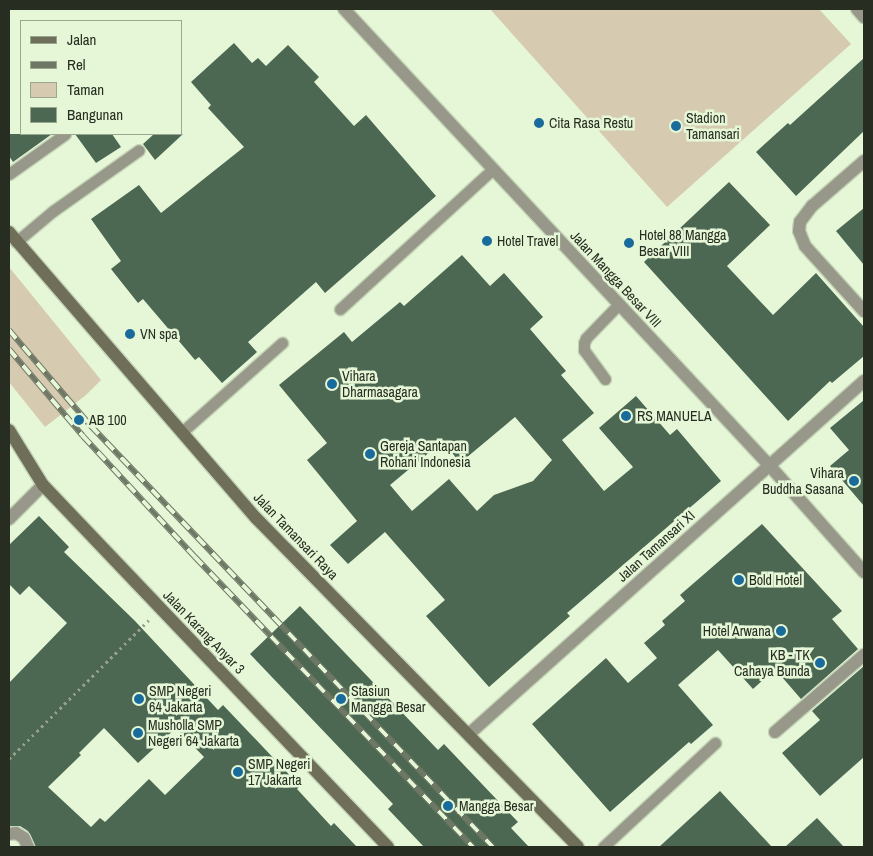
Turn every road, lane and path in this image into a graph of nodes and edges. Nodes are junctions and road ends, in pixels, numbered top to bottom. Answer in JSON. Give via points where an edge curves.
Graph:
{"nodes":[{"id":1,"x":344,"y":9,"type":"edge"},
{"id":2,"x":857,"y":9,"type":"edge"},
{"id":3,"x":864,"y":17,"type":"edge"},
{"id":4,"x":64,"y":135,"type":"edge"},
{"id":5,"x":139,"y":150,"type":"dead end"},
{"id":6,"x":864,"y":161,"type":"edge"},
{"id":7,"x":493,"y":169,"type":"junction"},
{"id":8,"x":9,"y":174,"type":"edge"},
{"id":9,"x":12,"y":237,"type":"edge"},
{"id":10,"x":619,"y":304,"type":"junction"},
{"id":11,"x":340,"y":309,"type":"dead end"},
{"id":12,"x":864,"y":311,"type":"edge"},
{"id":13,"x":282,"y":343,"type":"dead end"},
{"id":14,"x":605,"y":379,"type":"dead end"},
{"id":15,"x":864,"y":381,"type":"edge"},
{"id":16,"x":9,"y":430,"type":"edge"},
{"id":17,"x":182,"y":432,"type":"junction"},
{"id":18,"x":769,"y":465,"type":"junction"},
{"id":19,"x":43,"y":485,"type":"junction"},
{"id":20,"x":9,"y":519,"type":"edge"},
{"id":21,"x":864,"y":572,"type":"edge"},
{"id":22,"x":160,"y":608,"type":"junction"},
{"id":23,"x":864,"y":655,"type":"edge"},
{"id":24,"x":775,"y":732,"type":"dead end"},
{"id":25,"x":470,"y":734,"type":"junction"},
{"id":26,"x":716,"y":743,"type":"dead end"},
{"id":27,"x":9,"y":759,"type":"edge"},
{"id":28,"x":9,"y":834,"type":"edge"},
{"id":29,"x":28,"y":847,"type":"edge"},
{"id":30,"x":388,"y":847,"type":"edge"},
{"id":31,"x":578,"y":847,"type":"edge"},
{"id":32,"x":603,"y":847,"type":"edge"}],
"edges":[{"from":1,"to":7,"type":"street","name":"Jalan Mangga Besar VIII"},
{"from":2,"to":3,"type":"street"},
{"from":4,"to":8,"type":"lane"},
{"from":5,"to":9,"type":"lane"},
{"from":6,"to":12,"type":"street","via":[[812,206],[800,222],[798,231],[805,246]]},
{"from":7,"to":10,"type":"street","name":"Jalan Mangga Besar VIII"},
{"from":7,"to":11,"type":"lane"},
{"from":9,"to":17,"type":"street","name":"Jalan Tamansari Raya"},
{"from":10,"to":14,"type":"lane","via":[[584,343],[584,350]]},
{"from":10,"to":18,"type":"street","name":"Jalan Mangga Besar VIII"},
{"from":13,"to":17,"type":"lane"},
{"from":15,"to":18,"type":"street","name":"Jalan Tamansari XI"},
{"from":16,"to":19,"type":"street","name":"Jalan Karang Anyar 3"},
{"from":17,"to":25,"type":"street","name":"Jalan Tamansari Raya","via":[[256,518]]},
{"from":18,"to":21,"type":"street","name":"Jalan Mangga Besar VIII"},
{"from":18,"to":25,"type":"street","name":"Jalan Tamansari XI"},
{"from":19,"to":20,"type":"street"},
{"from":19,"to":22,"type":"street","name":"Jalan Karang Anyar 3"},
{"from":22,"to":27,"type":"path"},
{"from":22,"to":30,"type":"street","name":"Jalan Karang Anyar 3"},
{"from":23,"to":24,"type":"street"},
{"from":25,"to":31,"type":"street","name":"Jalan Tamansari Raya"},
{"from":26,"to":32,"type":"lane"},
{"from":28,"to":29,"type":"street","via":[[16,832]]}]}
